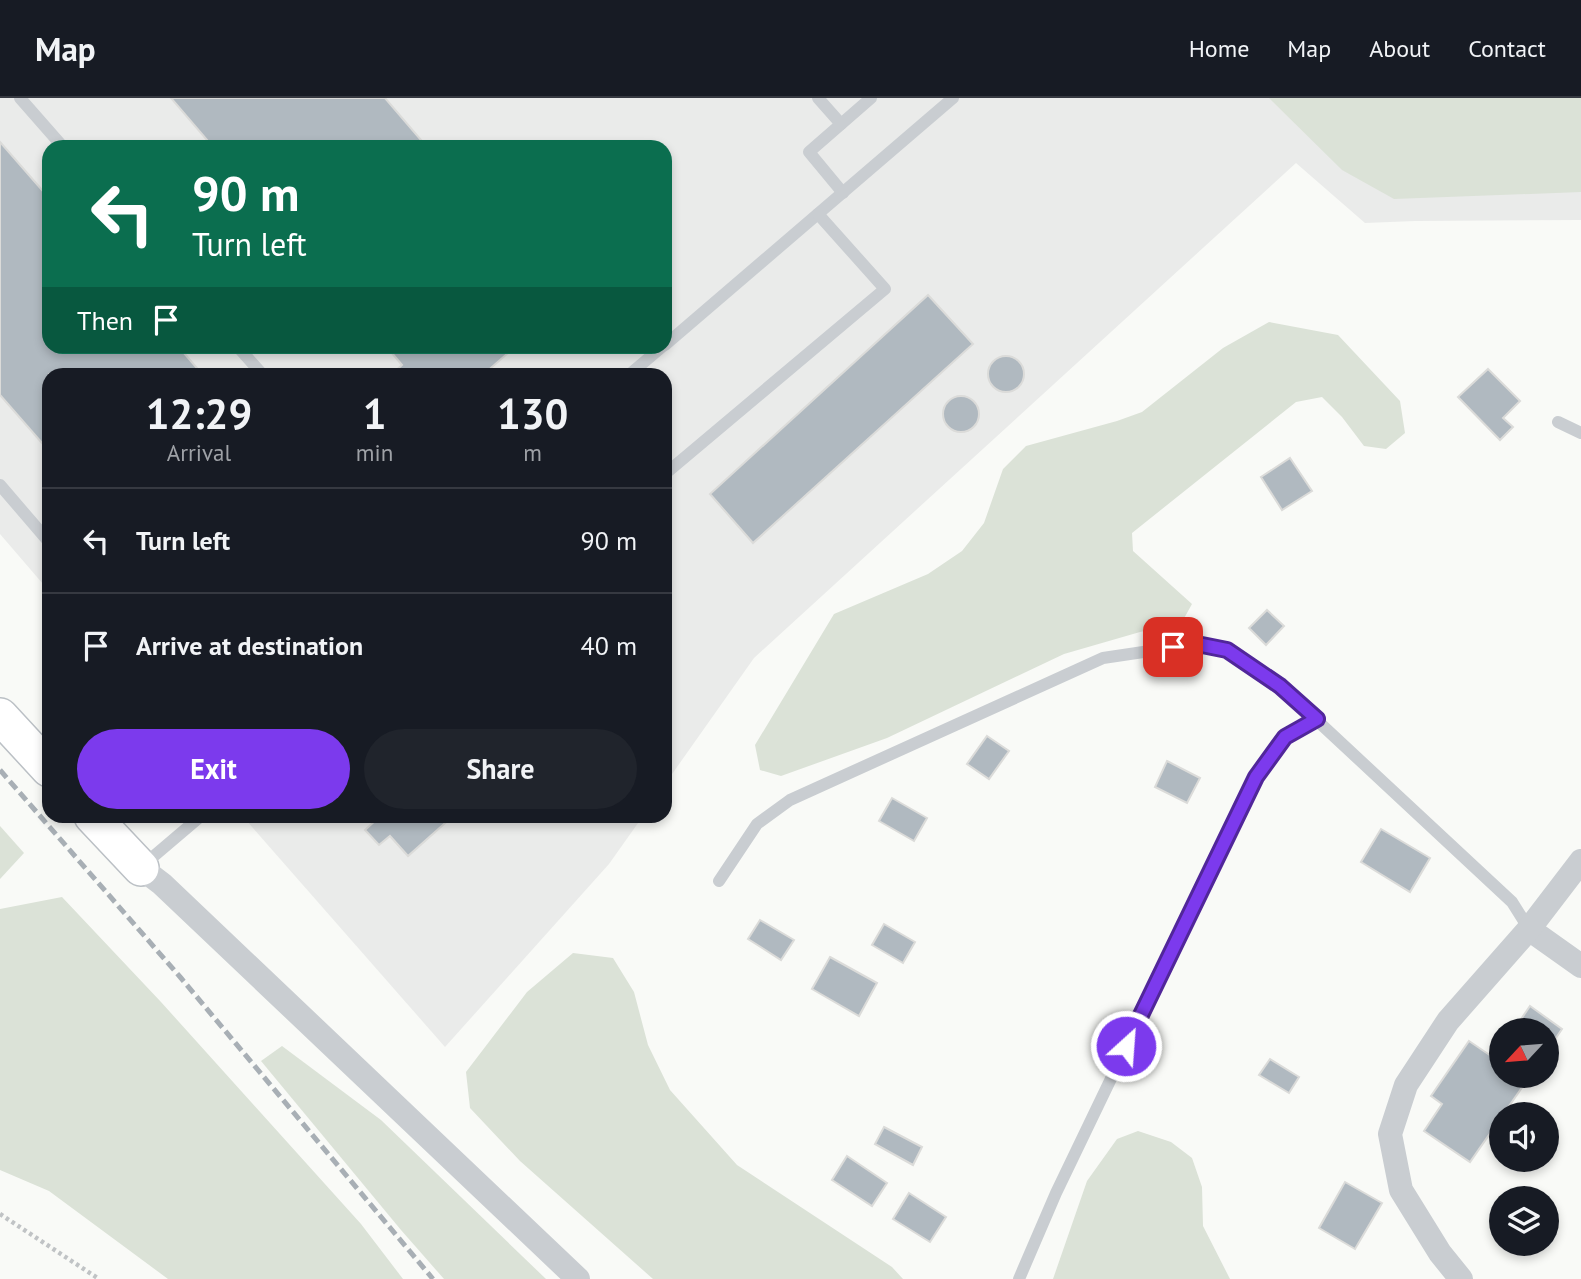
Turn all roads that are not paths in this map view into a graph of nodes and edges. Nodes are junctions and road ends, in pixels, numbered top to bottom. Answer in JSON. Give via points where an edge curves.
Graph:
{"nodes":[{"id":1,"x":20,"y":98,"type":"edge"},
{"id":2,"x":818,"y":98,"type":"edge"},
{"id":3,"x":871,"y":98,"type":"edge"},
{"id":4,"x":953,"y":98,"type":"edge"},
{"id":5,"x":841,"y":124,"type":"junction"},
{"id":6,"x":57,"y":140,"type":"edge"},
{"id":7,"x":843,"y":193,"type":"junction"},
{"id":8,"x":818,"y":214,"type":"junction"},
{"id":9,"x":672,"y":339,"type":"edge"},
{"id":10,"x":244,"y":354,"type":"edge"},
{"id":11,"x":654,"y":354,"type":"edge"},
{"id":12,"x":257,"y":368,"type":"edge"},
{"id":13,"x":637,"y":368,"type":"edge"},
{"id":14,"x":1558,"y":422,"type":"dead end"},
{"id":15,"x":1581,"y":433,"type":"edge"},
{"id":16,"x":672,"y":468,"type":"edge"},
{"id":17,"x":0,"y":485,"type":"edge"},
{"id":18,"x":42,"y":534,"type":"edge"},
{"id":19,"x":0,"y":716,"type":"edge"},
{"id":20,"x":1317,"y":719,"type":"junction"},
{"id":21,"x":42,"y":761,"type":"edge"},
{"id":22,"x":99,"y":823,"type":"edge"},
{"id":23,"x":193,"y":823,"type":"edge"},
{"id":24,"x":1581,"y":861,"type":"edge"},
{"id":25,"x":141,"y":868,"type":"junction"},
{"id":26,"x":719,"y":881,"type":"dead end"},
{"id":27,"x":1529,"y":929,"type":"junction"},
{"id":28,"x":1581,"y":966,"type":"edge"},
{"id":29,"x":578,"y":1279,"type":"edge"},
{"id":30,"x":1019,"y":1279,"type":"edge"},
{"id":31,"x":1461,"y":1279,"type":"edge"}],
"edges":[{"from":1,"to":6,"type":"lane"},
{"from":2,"to":5,"type":"lane"},
{"from":3,"to":5,"type":"lane"},
{"from":4,"to":7,"type":"lane"},
{"from":5,"to":7,"type":"lane","via":[[809,152]]},
{"from":7,"to":8,"type":"lane"},
{"from":8,"to":9,"type":"lane"},
{"from":8,"to":16,"type":"lane","via":[[885,289]]},
{"from":10,"to":12,"type":"lane"},
{"from":11,"to":13,"type":"lane"},
{"from":14,"to":15,"type":"lane"},
{"from":17,"to":18,"type":"lane"},
{"from":19,"to":21,"type":"street"},
{"from":20,"to":26,"type":"lane","via":[[1280,686],[1227,650],[1197,644],[1103,658],[790,800],[757,824]]},
{"from":20,"to":27,"type":"lane","via":[[1512,902]]},
{"from":20,"to":30,"type":"lane","via":[[1285,737],[1256,777]]},
{"from":22,"to":25,"type":"street"},
{"from":23,"to":25,"type":"lane"},
{"from":24,"to":27,"type":"street"},
{"from":25,"to":29,"type":"street"},
{"from":27,"to":28,"type":"street"},
{"from":27,"to":31,"type":"street","via":[[1448,1021],[1406,1086],[1390,1134],[1401,1191]]}]}
